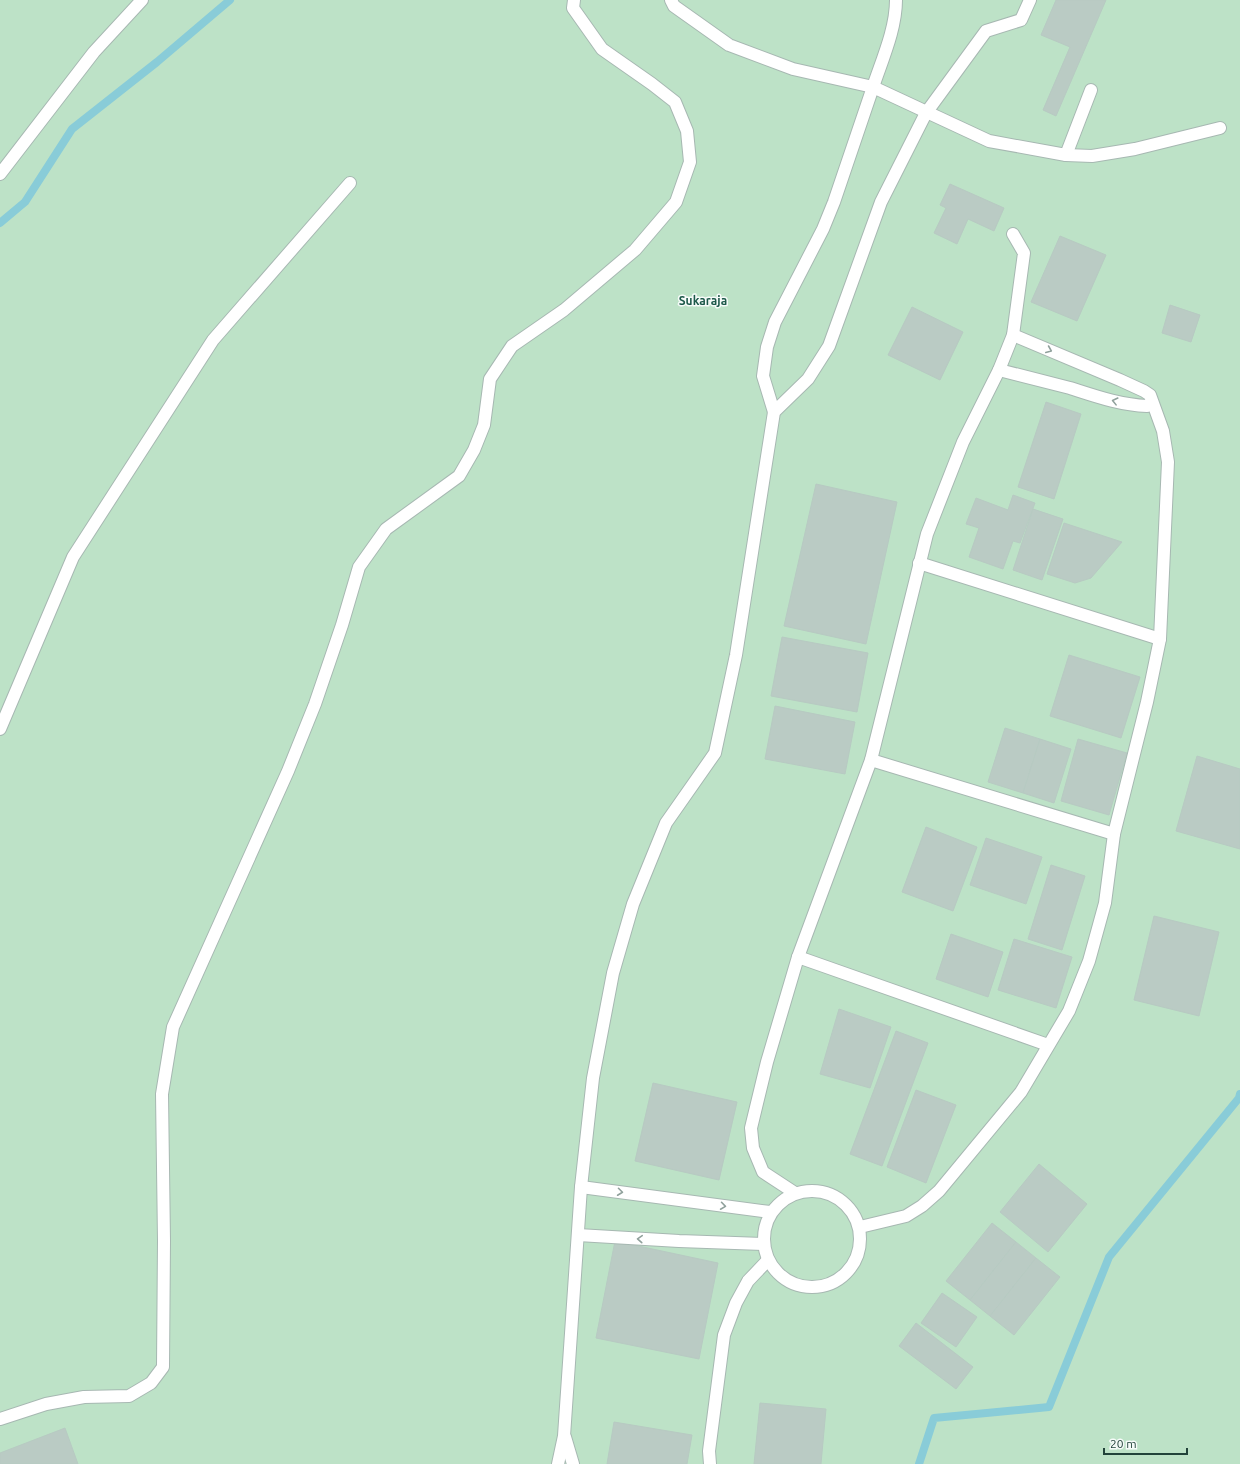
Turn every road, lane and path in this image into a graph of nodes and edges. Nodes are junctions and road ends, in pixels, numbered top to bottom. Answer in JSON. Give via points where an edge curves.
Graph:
{"nodes":[{"id":1,"x":142,"y":0,"type":"edge"},
{"id":2,"x":574,"y":0,"type":"edge"},
{"id":3,"x":671,"y":0,"type":"edge"},
{"id":4,"x":896,"y":0,"type":"edge"},
{"id":5,"x":1030,"y":0,"type":"edge"},
{"id":6,"x":873,"y":88,"type":"junction"},
{"id":7,"x":1091,"y":90,"type":"dead end"},
{"id":8,"x":926,"y":113,"type":"junction"},
{"id":9,"x":1220,"y":128,"type":"dead end"},
{"id":10,"x":1066,"y":155,"type":"junction"},
{"id":11,"x":0,"y":174,"type":"edge"},
{"id":12,"x":350,"y":183,"type":"dead end"},
{"id":13,"x":1012,"y":234,"type":"dead end"},
{"id":14,"x":1013,"y":335,"type":"junction"},
{"id":15,"x":998,"y":370,"type":"junction"},
{"id":16,"x":1152,"y":402,"type":"junction"},
{"id":17,"x":774,"y":412,"type":"junction"},
{"id":18,"x":919,"y":563,"type":"junction"},
{"id":19,"x":1160,"y":639,"type":"junction"},
{"id":20,"x":0,"y":730,"type":"edge"},
{"id":21,"x":871,"y":760,"type":"junction"},
{"id":22,"x":1114,"y":834,"type":"junction"},
{"id":23,"x":798,"y":957,"type":"junction"},
{"id":24,"x":1048,"y":1045,"type":"junction"},
{"id":25,"x":581,"y":1187,"type":"junction"},
{"id":26,"x":795,"y":1193,"type":"junction"},
{"id":27,"x":770,"y":1212,"type":"junction"},
{"id":28,"x":860,"y":1227,"type":"junction"},
{"id":29,"x":578,"y":1235,"type":"junction"},
{"id":30,"x":763,"y":1244,"type":"junction"},
{"id":31,"x":768,"y":1260,"type":"junction"},
{"id":32,"x":0,"y":1419,"type":"edge"},
{"id":33,"x":564,"y":1436,"type":"junction"},
{"id":34,"x":558,"y":1464,"type":"edge"},
{"id":35,"x":573,"y":1464,"type":"edge"},
{"id":36,"x":710,"y":1464,"type":"edge"}],
"edges":[{"from":1,"to":11,"type":"street","via":[[94,52]]},
{"from":2,"to":32,"type":"street","via":[[573,8],[602,48],[675,102],[687,131],[690,162],[676,202],[635,250],[564,310],[512,346],[490,379],[484,425],[474,450],[459,476],[386,529],[359,568],[315,704],[294,756],[173,1026],[162,1094],[163,1367],[151,1383],[129,1396],[84,1397],[46,1404]]},
{"from":3,"to":6,"type":"street","via":[[674,6],[729,45],[793,70]]},
{"from":4,"to":6,"type":"street","via":[[892,29]]},
{"from":5,"to":8,"type":"street","via":[[1021,20],[986,31]]},
{"from":6,"to":8,"type":"street"},
{"from":6,"to":17,"type":"street","via":[[823,229],[775,322],[767,347],[763,376]]},
{"from":7,"to":10,"type":"street"},
{"from":8,"to":10,"type":"street","via":[[989,141]]},
{"from":8,"to":17,"type":"street","via":[[880,202],[829,346],[808,379]]},
{"from":9,"to":10,"type":"street","via":[[1136,149],[1092,156]]},
{"from":12,"to":20,"type":"street","via":[[213,340],[73,557]]},
{"from":13,"to":14,"type":"street","via":[[1024,253]]},
{"from":14,"to":15,"type":"street"},
{"from":14,"to":16,"type":"street","one_way":true,"via":[[1126,382],[1144,391]]},
{"from":16,"to":15,"type":"street","one_way":true,"via":[[1147,406],[1116,402]]},
{"from":15,"to":18,"type":"street","via":[[963,442],[927,534]]},
{"from":16,"to":19,"type":"street","via":[[1163,431],[1168,462]]},
{"from":17,"to":25,"type":"street","via":[[736,655],[714,753],[666,823],[633,904],[613,973],[593,1078]]},
{"from":18,"to":19,"type":"street"},
{"from":18,"to":21,"type":"street"},
{"from":19,"to":22,"type":"street"},
{"from":21,"to":22,"type":"street"},
{"from":21,"to":23,"type":"street"},
{"from":22,"to":24,"type":"street","via":[[1105,903],[1089,961],[1069,1011]]},
{"from":23,"to":24,"type":"street"},
{"from":23,"to":26,"type":"street","via":[[766,1062],[751,1128],[752,1148],[764,1172]]},
{"from":24,"to":28,"type":"street","via":[[1021,1092],[939,1191],[906,1216]]},
{"from":25,"to":27,"type":"street","one_way":true},
{"from":25,"to":29,"type":"street"},
{"from":26,"to":27,"type":"street","via":[[781,1201]]},
{"from":26,"to":28,"type":"street","via":[[815,1190],[835,1195],[851,1209]]},
{"from":27,"to":30,"type":"street"},
{"from":28,"to":31,"type":"street","via":[[860,1248],[853,1266],[838,1280],[826,1285],[799,1286],[781,1276]]},
{"from":30,"to":29,"type":"street","one_way":true},
{"from":29,"to":33,"type":"street"},
{"from":30,"to":31,"type":"street"},
{"from":31,"to":36,"type":"street","via":[[748,1281],[736,1303],[724,1335],[709,1451]]},
{"from":33,"to":34,"type":"street"},
{"from":33,"to":35,"type":"street"}]}
